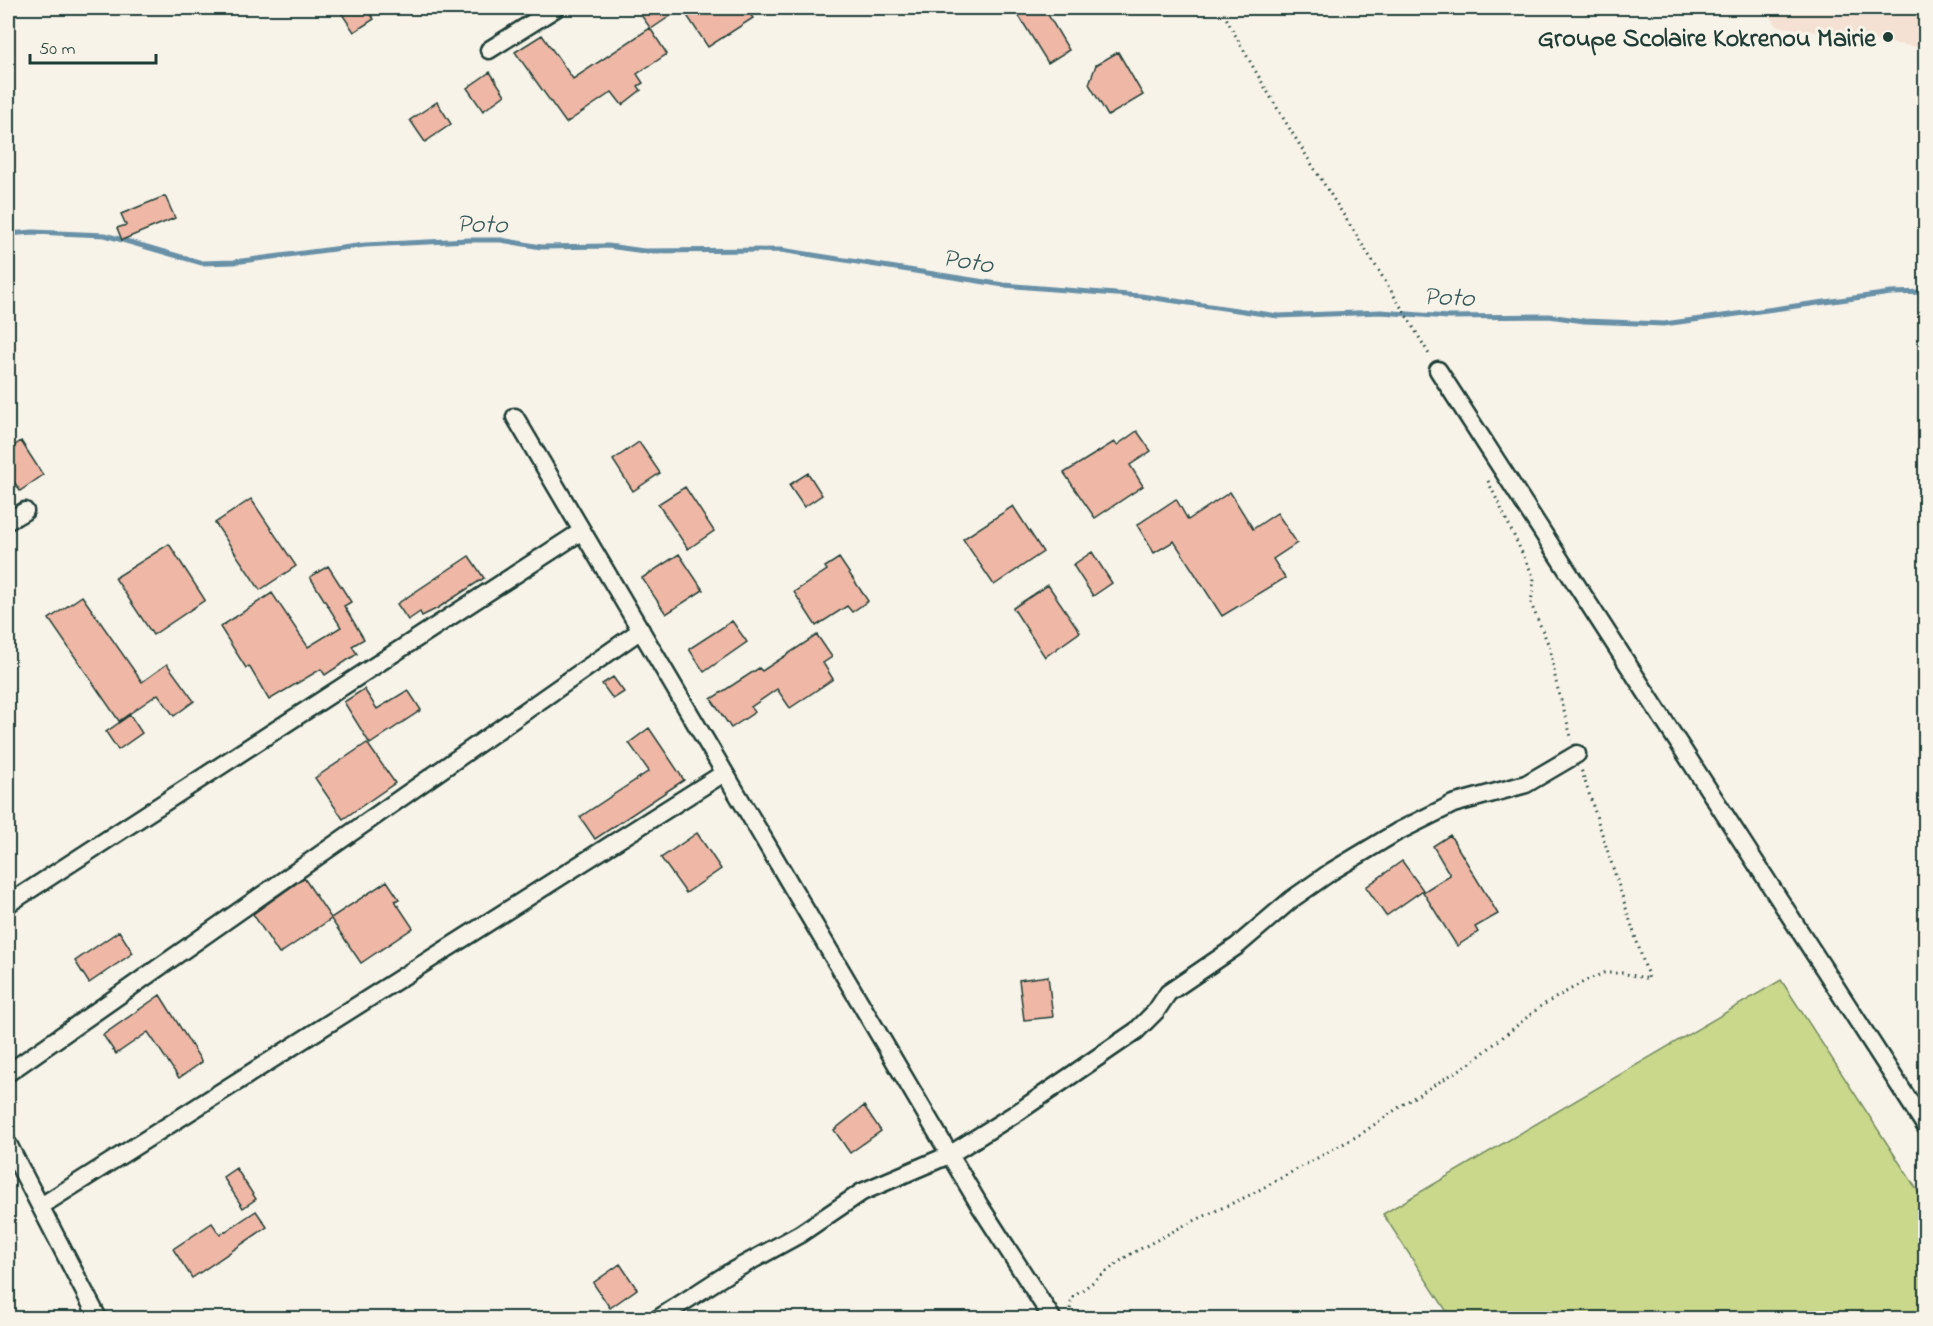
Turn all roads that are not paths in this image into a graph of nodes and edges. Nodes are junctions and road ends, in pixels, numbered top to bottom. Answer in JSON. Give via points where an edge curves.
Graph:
{"nodes":[{"id":1,"x":556,"y":8,"type":"edge"},
{"id":2,"x":489,"y":50,"type":"dead end"},
{"id":3,"x":1438,"y":370,"type":"road end"},
{"id":4,"x":515,"y":417,"type":"dead end"},
{"id":5,"x":25,"y":511,"type":"dead end"},
{"id":6,"x":8,"y":521,"type":"edge"},
{"id":7,"x":582,"y":531,"type":"junction"},
{"id":8,"x":640,"y":630,"type":"junction"},
{"id":9,"x":1577,"y":754,"type":"road end"},
{"id":10,"x":724,"y":773,"type":"junction"},
{"id":11,"x":8,"y":904,"type":"edge"},
{"id":12,"x":8,"y":1073,"type":"edge"},
{"id":13,"x":1926,"y":1127,"type":"edge"},
{"id":14,"x":8,"y":1144,"type":"edge"},
{"id":15,"x":949,"y":1155,"type":"junction"},
{"id":16,"x":40,"y":1206,"type":"junction"},
{"id":17,"x":98,"y":1318,"type":"edge"},
{"id":18,"x":659,"y":1318,"type":"edge"},
{"id":19,"x":1052,"y":1318,"type":"edge"}],
"edges":[{"from":1,"to":2,"type":"street"},
{"from":3,"to":13,"type":"street"},
{"from":4,"to":7,"type":"street"},
{"from":5,"to":6,"type":"street"},
{"from":7,"to":8,"type":"street"},
{"from":7,"to":11,"type":"street"},
{"from":8,"to":10,"type":"street"},
{"from":8,"to":12,"type":"street"},
{"from":9,"to":15,"type":"street","via":[[1526,784],[1453,804],[1332,871],[1292,898],[1237,946],[1168,993],[1136,1031]]},
{"from":10,"to":15,"type":"street"},
{"from":10,"to":16,"type":"street"},
{"from":14,"to":16,"type":"street"},
{"from":15,"to":18,"type":"street","via":[[862,1192]]},
{"from":15,"to":19,"type":"street"},
{"from":16,"to":17,"type":"street"}]}
